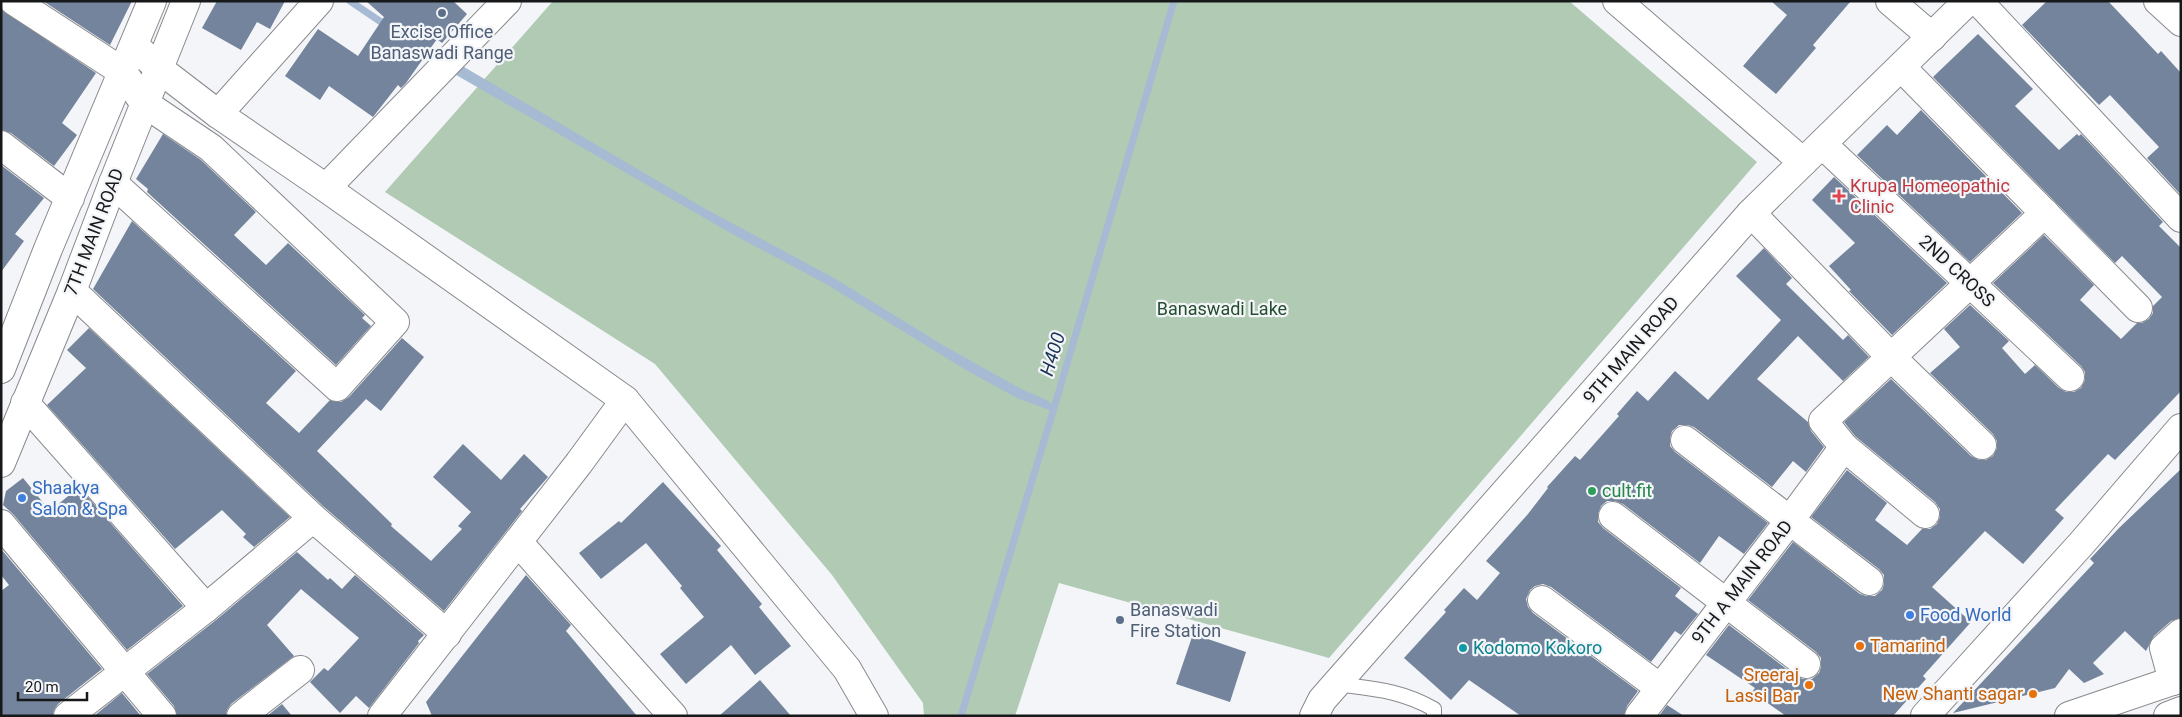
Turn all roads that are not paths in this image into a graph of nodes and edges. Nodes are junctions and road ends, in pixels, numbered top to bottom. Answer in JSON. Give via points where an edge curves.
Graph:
{"nodes":[{"id":1,"x":14,"y":1,"type":"edge"},
{"id":2,"x":152,"y":1,"type":"edge"},
{"id":3,"x":186,"y":1,"type":"edge"},
{"id":4,"x":319,"y":1,"type":"edge"},
{"id":5,"x":507,"y":1,"type":"edge"},
{"id":6,"x":1617,"y":1,"type":"edge"},
{"id":7,"x":1890,"y":1,"type":"edge"},
{"id":8,"x":1968,"y":1,"type":"edge"},
{"id":9,"x":1978,"y":1,"type":"edge"},
{"id":10,"x":2158,"y":1,"type":"edge"},
{"id":11,"x":2181,"y":22,"type":"edge"},
{"id":12,"x":1932,"y":37,"type":"junction"},
{"id":13,"x":134,"y":45,"type":"junction"},
{"id":14,"x":1901,"y":67,"type":"junction"},
{"id":15,"x":158,"y":68,"type":"junction"},
{"id":16,"x":123,"y":72,"type":"junction"},
{"id":17,"x":144,"y":103,"type":"junction"},
{"id":18,"x":218,"y":114,"type":"junction"},
{"id":19,"x":1822,"y":144,"type":"junction"},
{"id":20,"x":1,"y":145,"type":"edge"},
{"id":21,"x":1803,"y":162,"type":"junction"},
{"id":22,"x":112,"y":183,"type":"junction"},
{"id":23,"x":326,"y":188,"type":"junction"},
{"id":24,"x":70,"y":198,"type":"junction"},
{"id":25,"x":1751,"y":213,"type":"junction"},
{"id":26,"x":2045,"y":213,"type":"junction"},
{"id":27,"x":2181,"y":218,"type":"edge"},
{"id":28,"x":1970,"y":283,"type":"junction"},
{"id":29,"x":72,"y":291,"type":"junction"},
{"id":30,"x":2138,"y":308,"type":"dead end"},
{"id":31,"x":8,"y":329,"type":"edge"},
{"id":32,"x":1891,"y":357,"type":"junction"},
{"id":33,"x":1,"y":369,"type":"edge"},
{"id":34,"x":2070,"y":377,"type":"dead end"},
{"id":35,"x":624,"y":400,"type":"junction"},
{"id":36,"x":25,"y":402,"type":"junction"},
{"id":37,"x":2181,"y":428,"type":"edge"},
{"id":38,"x":1685,"y":440,"type":"dead end"},
{"id":39,"x":1982,"y":445,"type":"dead end"},
{"id":40,"x":1844,"y":447,"type":"junction"},
{"id":41,"x":1,"y":463,"type":"edge"},
{"id":42,"x":1926,"y":514,"type":"dead end"},
{"id":43,"x":1612,"y":516,"type":"dead end"},
{"id":44,"x":313,"y":518,"type":"junction"},
{"id":45,"x":1790,"y":520,"type":"junction"},
{"id":46,"x":1,"y":524,"type":"edge"},
{"id":47,"x":518,"y":542,"type":"junction"},
{"id":48,"x":1869,"y":581,"type":"dead end"},
{"id":49,"x":1542,"y":600,"type":"dead end"},
{"id":50,"x":1726,"y":603,"type":"junction"},
{"id":51,"x":206,"y":608,"type":"junction"},
{"id":52,"x":2181,"y":633,"type":"edge"},
{"id":53,"x":447,"y":634,"type":"junction"},
{"id":54,"x":1806,"y":664,"type":"dead end"},
{"id":55,"x":300,"y":670,"type":"dead end"},
{"id":56,"x":124,"y":672,"type":"junction"},
{"id":57,"x":2177,"y":679,"type":"edge"},
{"id":58,"x":1336,"y":684,"type":"junction"},
{"id":59,"x":1660,"y":688,"type":"junction"},
{"id":60,"x":2181,"y":711,"type":"edge"},
{"id":61,"x":68,"y":716,"type":"edge"},
{"id":62,"x":162,"y":716,"type":"edge"},
{"id":63,"x":241,"y":716,"type":"edge"},
{"id":64,"x":382,"y":716,"type":"edge"},
{"id":65,"x":673,"y":716,"type":"edge"},
{"id":66,"x":874,"y":716,"type":"edge"},
{"id":67,"x":1314,"y":716,"type":"edge"},
{"id":68,"x":1434,"y":716,"type":"edge"},
{"id":69,"x":1639,"y":716,"type":"edge"},
{"id":70,"x":1925,"y":716,"type":"edge"},
{"id":71,"x":2069,"y":716,"type":"edge"},
{"id":72,"x":2168,"y":716,"type":"edge"}],
"edges":[{"from":1,"to":16,"type":"street"},
{"from":2,"to":13,"type":"street","name":"7TH MAIN ROAD"},
{"from":3,"to":15,"type":"street","name":"7TH MAIN ROAD"},
{"from":4,"to":18,"type":"street"},
{"from":5,"to":23,"type":"street"},
{"from":6,"to":21,"type":"street"},
{"from":7,"to":12,"type":"street"},
{"from":8,"to":12,"type":"street","name":"9TH MAIN ROAD"},
{"from":9,"to":27,"type":"street"},
{"from":10,"to":11,"type":"street"},
{"from":12,"to":14,"type":"street","name":"9TH MAIN ROAD"},
{"from":13,"to":15,"type":"street"},
{"from":13,"to":16,"type":"street","name":"7TH MAIN ROAD"},
{"from":14,"to":19,"type":"street","name":"9TH MAIN ROAD"},
{"from":14,"to":26,"type":"street"},
{"from":15,"to":17,"type":"street","name":"7TH MAIN ROAD"},
{"from":15,"to":18,"type":"street"},
{"from":16,"to":17,"type":"street"},
{"from":16,"to":24,"type":"street","name":"7TH MAIN ROAD"},
{"from":17,"to":22,"type":"street","name":"7TH MAIN ROAD"},
{"from":17,"to":22,"type":"street","via":[[211,148],[395,322],[337,387]]},
{"from":18,"to":23,"type":"street"},
{"from":19,"to":21,"type":"street","name":"9TH MAIN ROAD"},
{"from":19,"to":28,"type":"street","name":"2ND CROSS"},
{"from":20,"to":24,"type":"street"},
{"from":21,"to":25,"type":"street","name":"9TH MAIN ROAD"},
{"from":22,"to":29,"type":"street","name":"7TH MAIN ROAD"},
{"from":23,"to":35,"type":"street"},
{"from":24,"to":31,"type":"street","name":"7TH MAIN ROAD"},
{"from":25,"to":32,"type":"street"},
{"from":25,"to":58,"type":"street","name":"9TH MAIN ROAD"},
{"from":26,"to":28,"type":"street"},
{"from":26,"to":30,"type":"street"},
{"from":28,"to":32,"type":"street"},
{"from":28,"to":34,"type":"street","name":"2ND CROSS"},
{"from":29,"to":36,"type":"street","name":"7TH MAIN ROAD"},
{"from":29,"to":44,"type":"street"},
{"from":31,"to":33,"type":"street","name":"7TH MAIN ROAD"},
{"from":32,"to":39,"type":"street"},
{"from":32,"to":40,"type":"street","via":[[1822,421]]},
{"from":35,"to":47,"type":"street"},
{"from":35,"to":66,"type":"street","via":[[848,669]]},
{"from":36,"to":41,"type":"street","name":"7TH MAIN ROAD"},
{"from":36,"to":51,"type":"street"},
{"from":37,"to":70,"type":"street"},
{"from":38,"to":45,"type":"street"},
{"from":40,"to":42,"type":"street"},
{"from":40,"to":45,"type":"street","name":"9TH A MAIN ROAD"},
{"from":43,"to":50,"type":"street"},
{"from":44,"to":51,"type":"street"},
{"from":44,"to":53,"type":"street"},
{"from":45,"to":48,"type":"street"},
{"from":45,"to":50,"type":"street","name":"9TH A MAIN ROAD"},
{"from":46,"to":56,"type":"street"},
{"from":47,"to":53,"type":"street"},
{"from":47,"to":65,"type":"street"},
{"from":49,"to":59,"type":"street"},
{"from":50,"to":54,"type":"street"},
{"from":50,"to":59,"type":"street","name":"9TH A MAIN ROAD"},
{"from":51,"to":56,"type":"street"},
{"from":52,"to":57,"type":"street","via":[[2164,648]]},
{"from":53,"to":64,"type":"street"},
{"from":55,"to":63,"type":"street"},
{"from":56,"to":61,"type":"street"},
{"from":56,"to":62,"type":"street"},
{"from":57,"to":71,"type":"street"},
{"from":58,"to":67,"type":"street","name":"9TH MAIN ROAD"},
{"from":58,"to":68,"type":"lane","via":[[1387,690],[1413,697],[1434,709]]},
{"from":59,"to":69,"type":"street","name":"9TH A MAIN ROAD"},
{"from":60,"to":72,"type":"street"}]}
